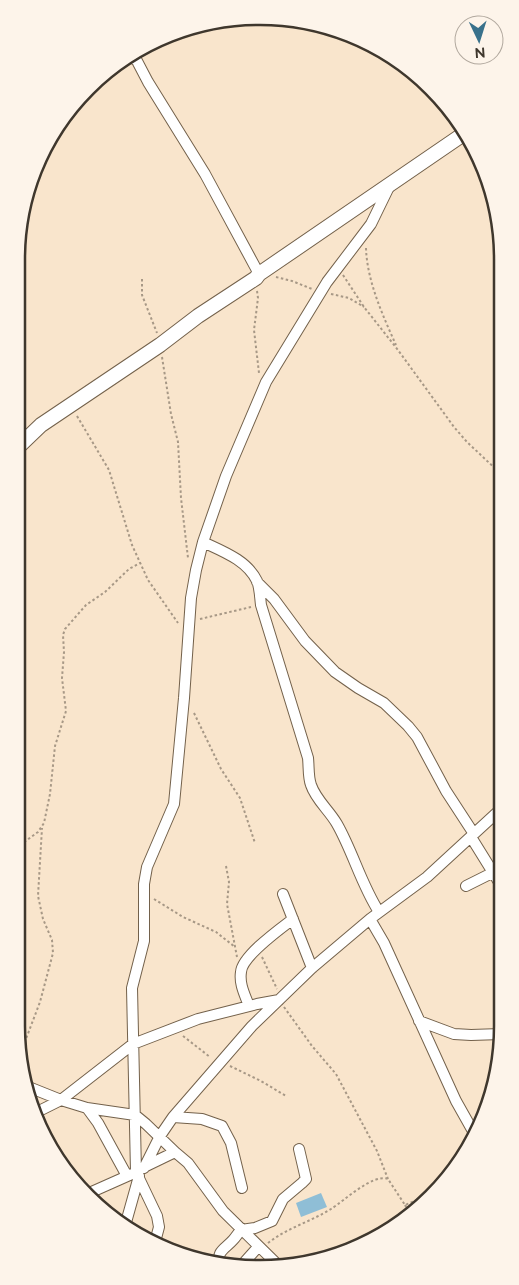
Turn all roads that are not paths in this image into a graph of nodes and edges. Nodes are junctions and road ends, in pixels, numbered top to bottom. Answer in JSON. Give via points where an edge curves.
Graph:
{"nodes":[{"id":1,"x":137,"y":60,"type":"edge"},
{"id":2,"x":459,"y":136,"type":"edge"},
{"id":3,"x":392,"y":182,"type":"junction"},
{"id":4,"x":258,"y":276,"type":"junction"},
{"id":5,"x":25,"y":440,"type":"edge"},
{"id":6,"x":203,"y":542,"type":"junction"},
{"id":7,"x":257,"y":582,"type":"junction"},
{"id":8,"x":494,"y":815,"type":"edge"},
{"id":9,"x":472,"y":835,"type":"junction"},
{"id":10,"x":494,"y":872,"type":"joint"},
{"id":11,"x":466,"y":886,"type":"dead end"},
{"id":12,"x":283,"y":894,"type":"dead end"},
{"id":13,"x":378,"y":912,"type":"junction"},
{"id":14,"x":293,"y":919,"type":"junction"},
{"id":15,"x":370,"y":919,"type":"junction"},
{"id":16,"x":312,"y":968,"type":"junction"},
{"id":17,"x":280,"y":1000,"type":"junction"},
{"id":18,"x":249,"y":1006,"type":"junction"},
{"id":19,"x":419,"y":1021,"type":"junction"},
{"id":20,"x":493,"y":1034,"type":"edge"},
{"id":21,"x":133,"y":1044,"type":"junction"},
{"id":22,"x":34,"y":1089,"type":"edge"},
{"id":23,"x":60,"y":1100,"type":"junction"},
{"id":24,"x":87,"y":1108,"type":"junction"},
{"id":25,"x":41,"y":1110,"type":"edge"},
{"id":26,"x":135,"y":1115,"type":"junction"},
{"id":27,"x":173,"y":1117,"type":"junction"},
{"id":28,"x":471,"y":1127,"type":"edge"},
{"id":29,"x":160,"y":1136,"type":"junction"},
{"id":30,"x":299,"y":1149,"type":"dead end"},
{"id":31,"x":175,"y":1152,"type":"junction"},
{"id":32,"x":137,"y":1173,"type":"junction"},
{"id":33,"x":242,"y":1188,"type":"dead end"},
{"id":34,"x":94,"y":1191,"type":"edge"},
{"id":35,"x":127,"y":1218,"type":"edge"},
{"id":36,"x":241,"y":1230,"type":"junction"},
{"id":37,"x":156,"y":1236,"type":"edge"},
{"id":38,"x":259,"y":1248,"type":"junction"},
{"id":39,"x":219,"y":1256,"type":"edge"},
{"id":40,"x":248,"y":1259,"type":"edge"},
{"id":41,"x":272,"y":1259,"type":"edge"}],
"edges":[{"from":1,"to":4,"type":"street","via":[[205,174]]},
{"from":2,"to":3,"type":"street"},
{"from":3,"to":4,"type":"street"},
{"from":3,"to":6,"type":"street","via":[[367,230],[321,292],[266,382],[226,476]]},
{"from":4,"to":5,"type":"street","via":[[41,425]]},
{"from":6,"to":7,"type":"street","via":[[241,562]]},
{"from":6,"to":21,"type":"street","via":[[191,598],[174,804],[147,867],[144,940],[132,988]]},
{"from":7,"to":9,"type":"street","via":[[335,672],[384,703],[408,726]]},
{"from":7,"to":13,"type":"street","via":[[261,605],[308,758],[311,787],[338,826]]},
{"from":8,"to":9,"type":"street"},
{"from":9,"to":10,"type":"street"},
{"from":9,"to":13,"type":"street","via":[[427,877]]},
{"from":10,"to":11,"type":"street"},
{"from":12,"to":14,"type":"street"},
{"from":13,"to":15,"type":"street"},
{"from":14,"to":16,"type":"street"},
{"from":14,"to":18,"type":"street","via":[[242,965],[242,986]]},
{"from":15,"to":16,"type":"street"},
{"from":15,"to":19,"type":"street"},
{"from":16,"to":17,"type":"street"},
{"from":17,"to":18,"type":"street"},
{"from":17,"to":27,"type":"street","via":[[252,1026]]},
{"from":18,"to":21,"type":"street","via":[[173,1027]]},
{"from":19,"to":20,"type":"street","via":[[454,1034]]},
{"from":19,"to":28,"type":"street"},
{"from":21,"to":23,"type":"street"},
{"from":21,"to":26,"type":"street"},
{"from":22,"to":23,"type":"street"},
{"from":23,"to":24,"type":"street"},
{"from":23,"to":25,"type":"street"},
{"from":24,"to":26,"type":"street"},
{"from":24,"to":32,"type":"street"},
{"from":26,"to":29,"type":"street"},
{"from":26,"to":32,"type":"street"},
{"from":27,"to":29,"type":"street"},
{"from":27,"to":33,"type":"street","via":[[202,1119],[222,1126]]},
{"from":29,"to":31,"type":"street"},
{"from":29,"to":32,"type":"street"},
{"from":30,"to":36,"type":"street","via":[[306,1179],[282,1199],[272,1221]]},
{"from":31,"to":32,"type":"street"},
{"from":31,"to":36,"type":"street","via":[[188,1163],[222,1211]]},
{"from":32,"to":34,"type":"street"},
{"from":32,"to":35,"type":"street"},
{"from":32,"to":37,"type":"street","via":[[157,1216]]},
{"from":36,"to":38,"type":"street"},
{"from":36,"to":39,"type":"street"},
{"from":38,"to":40,"type":"street"},
{"from":38,"to":41,"type":"street"}]}
